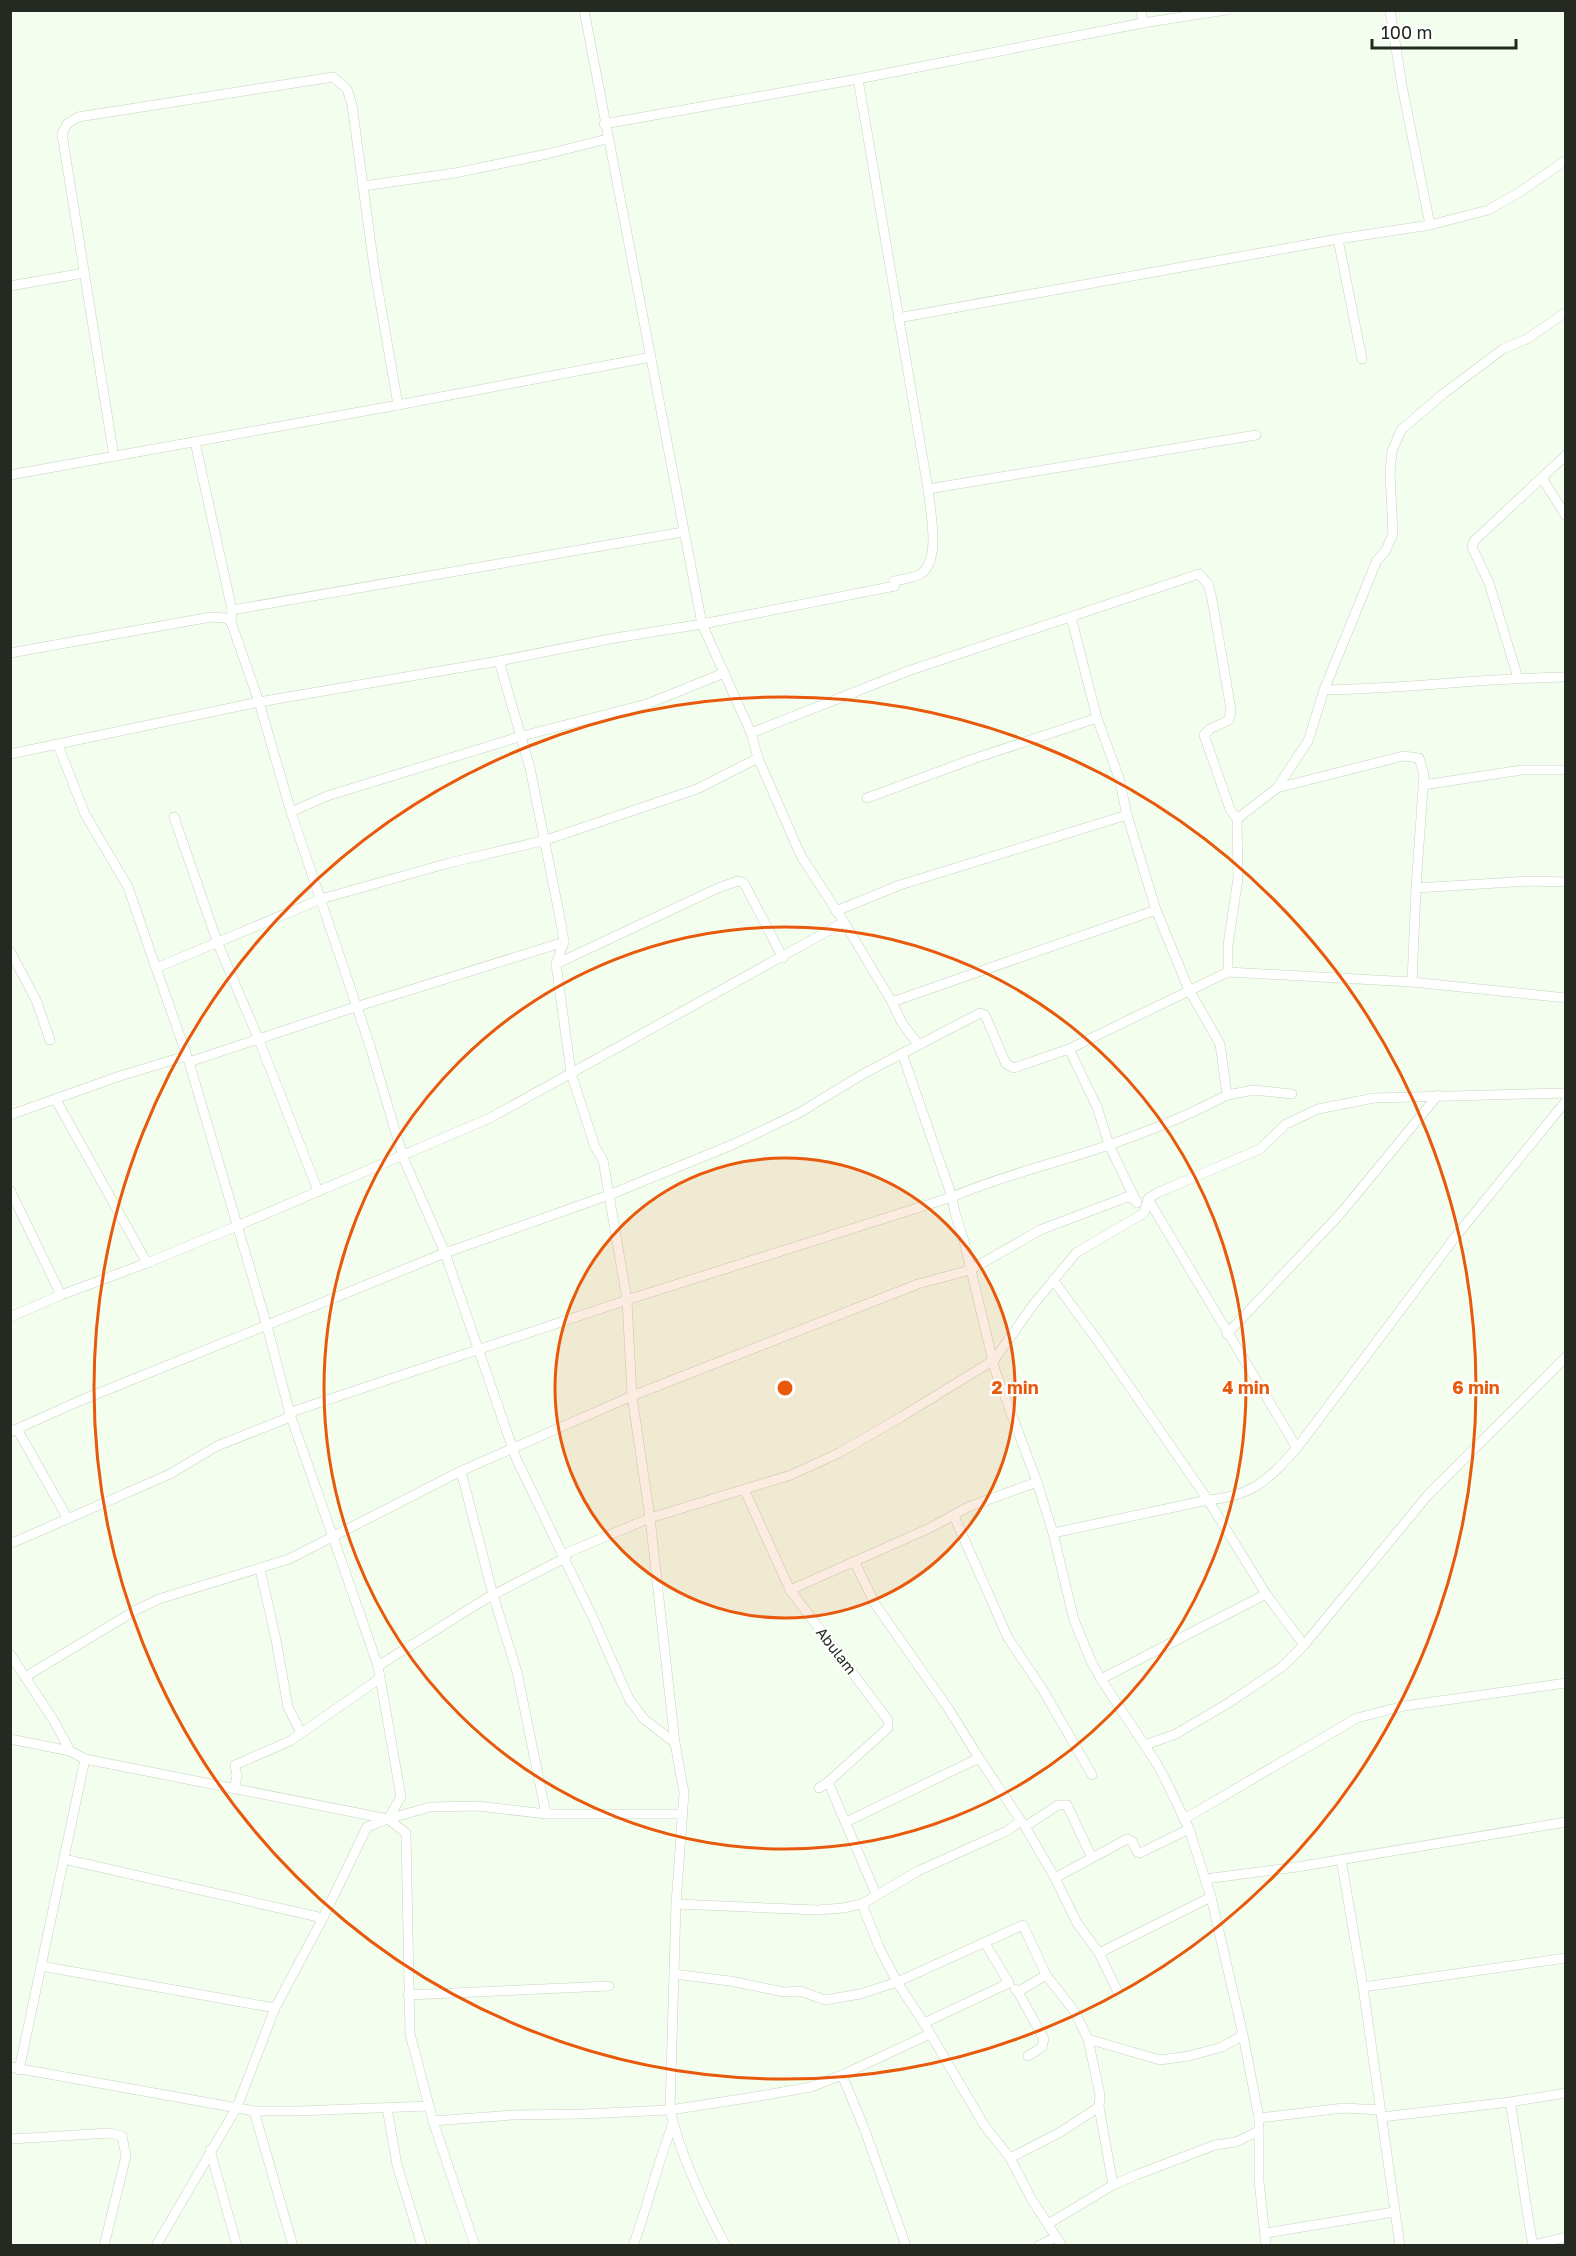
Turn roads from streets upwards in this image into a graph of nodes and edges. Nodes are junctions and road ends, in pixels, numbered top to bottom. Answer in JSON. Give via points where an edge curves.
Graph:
{"nodes":[{"id":1,"x":584,"y":10,"type":"edge"},
{"id":2,"x":1141,"y":10,"type":"edge"},
{"id":3,"x":1226,"y":10,"type":"edge"},
{"id":4,"x":1390,"y":10,"type":"edge"},
{"id":5,"x":1143,"y":23,"type":"junction"},
{"id":6,"x":858,"y":79,"type":"junction"},
{"id":7,"x":604,"y":124,"type":"junction"},
{"id":8,"x":607,"y":139,"type":"junction"},
{"id":9,"x":1566,"y":160,"type":"edge"},
{"id":10,"x":363,"y":186,"type":"junction"},
{"id":11,"x":1430,"y":225,"type":"junction"},
{"id":12,"x":1338,"y":239,"type":"junction"},
{"id":13,"x":84,"y":273,"type":"junction"},
{"id":14,"x":10,"y":286,"type":"edge"},
{"id":15,"x":1566,"y":312,"type":"edge"},
{"id":16,"x":898,"y":318,"type":"junction"},
{"id":17,"x":651,"y":357,"type":"junction"},
{"id":18,"x":1362,"y":359,"type":"dead end"},
{"id":19,"x":399,"y":405,"type":"junction"},
{"id":20,"x":1256,"y":435,"type":"dead end"},
{"id":21,"x":195,"y":442,"type":"junction"},
{"id":22,"x":1566,"y":455,"type":"edge"},
{"id":23,"x":114,"y":457,"type":"junction"},
{"id":24,"x":10,"y":475,"type":"edge"},
{"id":25,"x":1542,"y":478,"type":"junction"},
{"id":26,"x":928,"y":489,"type":"junction"},
{"id":27,"x":1566,"y":516,"type":"edge"},
{"id":28,"x":683,"y":532,"type":"junction"},
{"id":29,"x":232,"y":610,"type":"junction"},
{"id":30,"x":1071,"y":617,"type":"junction"},
{"id":31,"x":231,"y":622,"type":"junction"},
{"id":32,"x":702,"y":624,"type":"junction"},
{"id":33,"x":10,"y":653,"type":"edge"},
{"id":34,"x":499,"y":661,"type":"junction"},
{"id":35,"x":724,"y":674,"type":"junction"},
{"id":36,"x":1566,"y":677,"type":"edge"},
{"id":37,"x":1518,"y":678,"type":"junction"},
{"id":38,"x":1324,"y":690,"type":"junction"},
{"id":39,"x":259,"y":702,"type":"junction"},
{"id":40,"x":1097,"y":718,"type":"junction"},
{"id":41,"x":751,"y":733,"type":"junction"},
{"id":42,"x":522,"y":736,"type":"junction"},
{"id":43,"x":58,"y":745,"type":"junction"},
{"id":44,"x":10,"y":754,"type":"edge"},
{"id":45,"x":758,"y":758,"type":"junction"},
{"id":46,"x":1566,"y":770,"type":"edge"},
{"id":47,"x":1423,"y":785,"type":"junction"},
{"id":48,"x":1277,"y":788,"type":"junction"},
{"id":49,"x":867,"y":798,"type":"dead end"},
{"id":50,"x":291,"y":812,"type":"junction"},
{"id":51,"x":1127,"y":815,"type":"junction"},
{"id":52,"x":174,"y":817,"type":"dead end"},
{"id":53,"x":1237,"y":819,"type":"junction"},
{"id":54,"x":546,"y":840,"type":"junction"},
{"id":55,"x":1566,"y":882,"type":"edge"},
{"id":56,"x":1416,"y":888,"type":"junction"},
{"id":57,"x":321,"y":899,"type":"junction"},
{"id":58,"x":1156,"y":910,"type":"junction"},
{"id":59,"x":836,"y":911,"type":"junction"},
{"id":60,"x":844,"y":922,"type":"junction"},
{"id":61,"x":564,"y":942,"type":"junction"},
{"id":62,"x":218,"y":944,"type":"junction"},
{"id":63,"x":10,"y":951,"type":"edge"},
{"id":64,"x":783,"y":958,"type":"junction"},
{"id":65,"x":556,"y":964,"type":"junction"},
{"id":66,"x":156,"y":968,"type":"junction"},
{"id":67,"x":1228,"y":972,"type":"junction"},
{"id":68,"x":1412,"y":982,"type":"junction"},
{"id":69,"x":1189,"y":990,"type":"junction"},
{"id":70,"x":1566,"y":998,"type":"edge"},
{"id":71,"x":892,"y":1002,"type":"junction"},
{"id":72,"x":357,"y":1007,"type":"junction"},
{"id":73,"x":50,"y":1040,"type":"dead end"},
{"id":74,"x":259,"y":1040,"type":"junction"},
{"id":75,"x":918,"y":1044,"type":"junction"},
{"id":76,"x":1069,"y":1049,"type":"junction"},
{"id":77,"x":902,"y":1053,"type":"junction"},
{"id":78,"x":188,"y":1059,"type":"junction"},
{"id":79,"x":571,"y":1073,"type":"junction"},
{"id":80,"x":1566,"y":1093,"type":"edge"},
{"id":81,"x":1292,"y":1094,"type":"dead end"},
{"id":82,"x":1227,"y":1095,"type":"junction"},
{"id":83,"x":1438,"y":1095,"type":"junction"},
{"id":84,"x":56,"y":1100,"type":"junction"},
{"id":85,"x":1566,"y":1101,"type":"edge"},
{"id":86,"x":10,"y":1115,"type":"edge"},
{"id":87,"x":1109,"y":1145,"type":"junction"},
{"id":88,"x":403,"y":1157,"type":"junction"},
{"id":89,"x":10,"y":1190,"type":"edge"},
{"id":90,"x":318,"y":1191,"type":"junction"},
{"id":91,"x":609,"y":1195,"type":"junction"},
{"id":92,"x":952,"y":1197,"type":"junction"},
{"id":93,"x":1148,"y":1199,"type":"junction"},
{"id":94,"x":1136,"y":1200,"type":"junction"},
{"id":95,"x":1144,"y":1214,"type":"junction"},
{"id":96,"x":237,"y":1226,"type":"junction"},
{"id":97,"x":445,"y":1253,"type":"junction"},
{"id":98,"x":147,"y":1263,"type":"junction"},
{"id":99,"x":970,"y":1270,"type":"junction"},
{"id":100,"x":1053,"y":1280,"type":"junction"},
{"id":101,"x":61,"y":1295,"type":"junction"},
{"id":102,"x":627,"y":1300,"type":"junction"},
{"id":103,"x":10,"y":1317,"type":"edge"},
{"id":104,"x":267,"y":1326,"type":"junction"},
{"id":105,"x":1227,"y":1334,"type":"junction"},
{"id":106,"x":477,"y":1349,"type":"junction"},
{"id":107,"x":1566,"y":1357,"type":"edge"},
{"id":108,"x":994,"y":1360,"type":"junction"},
{"id":109,"x":632,"y":1396,"type":"junction"},
{"id":110,"x":290,"y":1414,"type":"junction"},
{"id":111,"x":14,"y":1430,"type":"edge"},
{"id":112,"x":513,"y":1448,"type":"junction"},
{"id":113,"x":1297,"y":1448,"type":"junction"},
{"id":114,"x":461,"y":1471,"type":"junction"},
{"id":115,"x":1038,"y":1482,"type":"junction"},
{"id":116,"x":746,"y":1491,"type":"junction"},
{"id":117,"x":1208,"y":1500,"type":"junction"},
{"id":118,"x":954,"y":1516,"type":"junction"},
{"id":119,"x":650,"y":1518,"type":"junction"},
{"id":120,"x":68,"y":1519,"type":"junction"},
{"id":121,"x":1053,"y":1533,"type":"junction"},
{"id":122,"x":332,"y":1537,"type":"junction"},
{"id":123,"x":10,"y":1544,"type":"edge"},
{"id":124,"x":565,"y":1558,"type":"junction"},
{"id":125,"x":854,"y":1561,"type":"junction"},
{"id":126,"x":260,"y":1569,"type":"junction"},
{"id":127,"x":790,"y":1590,"type":"junction"},
{"id":128,"x":1266,"y":1594,"type":"junction"},
{"id":129,"x":493,"y":1595,"type":"junction"},
{"id":130,"x":1304,"y":1645,"type":"junction"},
{"id":131,"x":10,"y":1654,"type":"edge"},
{"id":132,"x":378,"y":1666,"type":"junction"},
{"id":133,"x":25,"y":1677,"type":"junction"},
{"id":134,"x":379,"y":1679,"type":"junction"},
{"id":135,"x":1101,"y":1679,"type":"junction"},
{"id":136,"x":1566,"y":1683,"type":"edge"},
{"id":137,"x":301,"y":1733,"type":"junction"},
{"id":138,"x":10,"y":1739,"type":"edge"},
{"id":139,"x":675,"y":1743,"type":"junction"},
{"id":140,"x":1145,"y":1745,"type":"junction"},
{"id":141,"x":70,"y":1751,"type":"junction"},
{"id":142,"x":979,"y":1758,"type":"junction"},
{"id":143,"x":85,"y":1759,"type":"junction"},
{"id":144,"x":1092,"y":1775,"type":"dead end"},
{"id":145,"x":828,"y":1782,"type":"junction"},
{"id":146,"x":819,"y":1788,"type":"dead end"},
{"id":147,"x":234,"y":1789,"type":"junction"},
{"id":148,"x":546,"y":1814,"type":"junction"},
{"id":149,"x":683,"y":1814,"type":"junction"},
{"id":150,"x":388,"y":1819,"type":"junction"},
{"id":151,"x":1184,"y":1819,"type":"junction"},
{"id":152,"x":846,"y":1822,"type":"junction"},
{"id":153,"x":1566,"y":1822,"type":"edge"},
{"id":154,"x":1023,"y":1823,"type":"junction"},
{"id":155,"x":1189,"y":1829,"type":"junction"},
{"id":156,"x":1092,"y":1858,"type":"junction"},
{"id":157,"x":64,"y":1859,"type":"junction"},
{"id":158,"x":1341,"y":1859,"type":"junction"},
{"id":159,"x":1055,"y":1878,"type":"junction"},
{"id":160,"x":1205,"y":1879,"type":"junction"},
{"id":161,"x":876,"y":1894,"type":"junction"},
{"id":162,"x":1211,"y":1897,"type":"junction"},
{"id":163,"x":676,"y":1904,"type":"junction"},
{"id":164,"x":862,"y":1904,"type":"junction"},
{"id":165,"x":323,"y":1918,"type":"junction"},
{"id":166,"x":985,"y":1943,"type":"junction"},
{"id":167,"x":1100,"y":1953,"type":"junction"},
{"id":168,"x":1566,"y":1958,"type":"edge"},
{"id":169,"x":41,"y":1966,"type":"junction"},
{"id":170,"x":674,"y":1974,"type":"junction"},
{"id":171,"x":1046,"y":1975,"type":"junction"},
{"id":172,"x":897,"y":1982,"type":"junction"},
{"id":173,"x":1009,"y":1983,"type":"junction"},
{"id":174,"x":609,"y":1986,"type":"dead end"},
{"id":175,"x":1363,"y":1987,"type":"junction"},
{"id":176,"x":1117,"y":1990,"type":"dead end"},
{"id":177,"x":1018,"y":1992,"type":"junction"},
{"id":178,"x":408,"y":1995,"type":"junction"},
{"id":179,"x":276,"y":2008,"type":"junction"},
{"id":180,"x":924,"y":2023,"type":"junction"},
{"id":181,"x":930,"y":2034,"type":"junction"},
{"id":182,"x":1243,"y":2035,"type":"junction"},
{"id":183,"x":1088,"y":2039,"type":"junction"},
{"id":184,"x":1028,"y":2056,"type":"dead end"},
{"id":185,"x":15,"y":2068,"type":"edge"},
{"id":186,"x":842,"y":2075,"type":"junction"},
{"id":187,"x":1566,"y":2092,"type":"edge"},
{"id":188,"x":1510,"y":2102,"type":"junction"},
{"id":189,"x":429,"y":2106,"type":"junction"},
{"id":190,"x":237,"y":2107,"type":"junction"},
{"id":191,"x":1099,"y":2107,"type":"junction"},
{"id":192,"x":387,"y":2108,"type":"junction"},
{"id":193,"x":670,"y":2110,"type":"junction"},
{"id":194,"x":255,"y":2111,"type":"junction"},
{"id":195,"x":1381,"y":2114,"type":"junction"},
{"id":196,"x":1259,"y":2118,"type":"junction"},
{"id":197,"x":433,"y":2121,"type":"junction"},
{"id":198,"x":673,"y":2124,"type":"junction"},
{"id":199,"x":1259,"y":2131,"type":"junction"},
{"id":200,"x":11,"y":2142,"type":"edge"},
{"id":201,"x":210,"y":2150,"type":"junction"},
{"id":202,"x":1010,"y":2158,"type":"junction"},
{"id":203,"x":1113,"y":2185,"type":"junction"},
{"id":204,"x":1394,"y":2212,"type":"junction"},
{"id":205,"x":1048,"y":2224,"type":"junction"},
{"id":206,"x":1266,"y":2233,"type":"junction"},
{"id":207,"x":1566,"y":2236,"type":"edge"},
{"id":208,"x":1056,"y":2237,"type":"junction"},
{"id":209,"x":902,"y":2244,"type":"edge"},
{"id":210,"x":1533,"y":2245,"type":"edge"},
{"id":211,"x":104,"y":2246,"type":"edge"},
{"id":212,"x":156,"y":2246,"type":"edge"},
{"id":213,"x":237,"y":2246,"type":"edge"},
{"id":214,"x":293,"y":2246,"type":"edge"},
{"id":215,"x":422,"y":2246,"type":"edge"},
{"id":216,"x":475,"y":2246,"type":"edge"},
{"id":217,"x":633,"y":2246,"type":"edge"},
{"id":218,"x":726,"y":2246,"type":"edge"},
{"id":219,"x":1038,"y":2246,"type":"edge"},
{"id":220,"x":1062,"y":2246,"type":"edge"},
{"id":221,"x":1266,"y":2246,"type":"edge"},
{"id":222,"x":1400,"y":2246,"type":"edge"}],
"edges":[{"from":1,"to":7,"type":"street"},
{"from":2,"to":5,"type":"street"},
{"from":3,"to":5,"type":"street"},
{"from":4,"to":11,"type":"street"},
{"from":5,"to":6,"type":"street"},
{"from":6,"to":7,"type":"street"},
{"from":6,"to":16,"type":"street"},
{"from":7,"to":8,"type":"street"},
{"from":8,"to":10,"type":"street","via":[[455,173]]},
{"from":8,"to":17,"type":"street"},
{"from":9,"to":11,"type":"street","via":[[1488,210]]},
{"from":10,"to":13,"type":"street","via":[[347,89],[333,77],[78,117],[67,124],[62,134]]},
{"from":10,"to":19,"type":"street"},
{"from":11,"to":12,"type":"street"},
{"from":12,"to":16,"type":"street"},
{"from":12,"to":18,"type":"street"},
{"from":13,"to":14,"type":"street"},
{"from":13,"to":23,"type":"street"},
{"from":15,"to":38,"type":"street","via":[[1527,339],[1503,349],[1401,430],[1392,451],[1390,472],[1393,534],[1377,561]]},
{"from":16,"to":26,"type":"street"},
{"from":17,"to":19,"type":"street"},
{"from":17,"to":28,"type":"street"},
{"from":19,"to":21,"type":"street"},
{"from":20,"to":26,"type":"street"},
{"from":21,"to":23,"type":"street"},
{"from":21,"to":29,"type":"street"},
{"from":22,"to":25,"type":"street"},
{"from":23,"to":24,"type":"street"},
{"from":25,"to":27,"type":"street"},
{"from":25,"to":37,"type":"street","via":[[1472,547],[1489,583]]},
{"from":26,"to":32,"type":"street","via":[[933,544],[928,565],[921,574],[894,581],[895,586]]},
{"from":28,"to":29,"type":"street"},
{"from":28,"to":32,"type":"street"},
{"from":29,"to":31,"type":"street"},
{"from":30,"to":40,"type":"street"},
{"from":30,"to":41,"type":"street","via":[[908,671]]},
{"from":30,"to":53,"type":"street","via":[[1189,576],[1199,574],[1208,584],[1231,710],[1229,720],[1204,735]]},
{"from":31,"to":33,"type":"street","via":[[211,617]]},
{"from":31,"to":39,"type":"street"},
{"from":32,"to":34,"type":"street"},
{"from":32,"to":35,"type":"street"},
{"from":34,"to":39,"type":"street"},
{"from":34,"to":42,"type":"street"},
{"from":35,"to":41,"type":"street"},
{"from":35,"to":42,"type":"street","via":[[647,704]]},
{"from":36,"to":37,"type":"street"},
{"from":37,"to":38,"type":"street"},
{"from":38,"to":48,"type":"street","via":[[1308,741]]},
{"from":39,"to":43,"type":"street"},
{"from":39,"to":50,"type":"street"},
{"from":40,"to":49,"type":"street"},
{"from":40,"to":51,"type":"street","via":[[1119,778]]},
{"from":41,"to":45,"type":"street"},
{"from":42,"to":50,"type":"street","via":[[327,796]]},
{"from":42,"to":54,"type":"street"},
{"from":43,"to":44,"type":"street"},
{"from":43,"to":66,"type":"street","via":[[85,814],[128,887]]},
{"from":45,"to":54,"type":"street","via":[[697,789]]},
{"from":45,"to":59,"type":"street","via":[[801,856]]},
{"from":46,"to":47,"type":"street","via":[[1522,770]]},
{"from":47,"to":48,"type":"street","via":[[1419,758],[1403,756]]},
{"from":47,"to":56,"type":"street"},
{"from":48,"to":53,"type":"street"},
{"from":50,"to":57,"type":"street"},
{"from":51,"to":58,"type":"street"},
{"from":51,"to":59,"type":"street","via":[[922,878]]},
{"from":52,"to":62,"type":"street"},
{"from":53,"to":67,"type":"street","via":[[1238,878]]},
{"from":54,"to":57,"type":"street"},
{"from":54,"to":61,"type":"street"},
{"from":55,"to":56,"type":"street"},
{"from":56,"to":68,"type":"street"},
{"from":57,"to":62,"type":"street"},
{"from":57,"to":72,"type":"street"},
{"from":58,"to":69,"type":"street"},
{"from":58,"to":71,"type":"street"},
{"from":59,"to":60,"type":"street"},
{"from":60,"to":64,"type":"street"},
{"from":60,"to":71,"type":"street"},
{"from":61,"to":65,"type":"street"},
{"from":61,"to":72,"type":"street"},
{"from":62,"to":66,"type":"street"},
{"from":62,"to":74,"type":"street"},
{"from":63,"to":73,"type":"street","via":[[36,1000]]},
{"from":64,"to":65,"type":"street","via":[[744,883],[738,881]]},
{"from":64,"to":79,"type":"street"},
{"from":65,"to":79,"type":"street"},
{"from":66,"to":78,"type":"street"},
{"from":67,"to":68,"type":"street"},
{"from":67,"to":69,"type":"street"},
{"from":68,"to":70,"type":"street"},
{"from":69,"to":76,"type":"street"},
{"from":69,"to":82,"type":"street","via":[[1220,1044]]},
{"from":71,"to":75,"type":"street"},
{"from":72,"to":74,"type":"street"},
{"from":72,"to":88,"type":"street"},
{"from":74,"to":78,"type":"street"},
{"from":74,"to":90,"type":"street"},
{"from":75,"to":76,"type":"street","via":[[980,1013],[985,1015],[1006,1064],[1014,1068]]},
{"from":75,"to":77,"type":"street"},
{"from":76,"to":87,"type":"street","via":[[1097,1107]]},
{"from":77,"to":91,"type":"street","via":[[799,1113]]},
{"from":77,"to":92,"type":"street"},
{"from":78,"to":84,"type":"street","via":[[120,1076]]},
{"from":78,"to":96,"type":"street"},
{"from":79,"to":88,"type":"street","via":[[490,1118]]},
{"from":79,"to":91,"type":"street","via":[[595,1147],[603,1160]]},
{"from":80,"to":83,"type":"street"},
{"from":81,"to":82,"type":"street","via":[[1254,1090]]},
{"from":82,"to":87,"type":"street"},
{"from":83,"to":93,"type":"street","via":[[1374,1098],[1318,1109],[1286,1124],[1260,1149]]},
{"from":83,"to":105,"type":"street","via":[[1341,1213]]},
{"from":84,"to":86,"type":"street"},
{"from":84,"to":98,"type":"street"},
{"from":85,"to":113,"type":"street","via":[[1456,1236]]},
{"from":87,"to":92,"type":"street"},
{"from":87,"to":94,"type":"street"},
{"from":88,"to":90,"type":"street"},
{"from":88,"to":97,"type":"street"},
{"from":89,"to":101,"type":"street"},
{"from":90,"to":96,"type":"street"},
{"from":91,"to":97,"type":"street"},
{"from":91,"to":102,"type":"street"},
{"from":92,"to":99,"type":"street"},
{"from":92,"to":102,"type":"street"},
{"from":93,"to":95,"type":"street"},
{"from":93,"to":105,"type":"street"},
{"from":94,"to":95,"type":"street"},
{"from":94,"to":99,"type":"street","via":[[1127,1197],[1040,1230]]},
{"from":95,"to":100,"type":"street","via":[[1076,1253]]},
{"from":96,"to":98,"type":"street"},
{"from":96,"to":104,"type":"street"},
{"from":97,"to":104,"type":"street"},
{"from":97,"to":106,"type":"street"},
{"from":98,"to":101,"type":"street"},
{"from":99,"to":108,"type":"street"},
{"from":99,"to":109,"type":"street","via":[[918,1284]]},
{"from":100,"to":108,"type":"street"},
{"from":100,"to":117,"type":"street"},
{"from":101,"to":103,"type":"street"},
{"from":102,"to":106,"type":"street"},
{"from":102,"to":109,"type":"street"},
{"from":104,"to":110,"type":"street"},
{"from":104,"to":111,"type":"street"},
{"from":105,"to":113,"type":"street"},
{"from":106,"to":110,"type":"street"},
{"from":106,"to":112,"type":"street"},
{"from":107,"to":130,"type":"street","via":[[1428,1495]]},
{"from":108,"to":115,"type":"street"},
{"from":108,"to":116,"type":"street","via":[[839,1453]]},
{"from":109,"to":112,"type":"street"},
{"from":109,"to":119,"type":"street"},
{"from":110,"to":120,"type":"street"},
{"from":110,"to":122,"type":"street"},
{"from":111,"to":120,"type":"street"},
{"from":112,"to":114,"type":"street"},
{"from":112,"to":124,"type":"street"},
{"from":113,"to":117,"type":"street","via":[[1256,1487],[1232,1498]]},
{"from":114,"to":122,"type":"street"},
{"from":114,"to":129,"type":"street"},
{"from":115,"to":118,"type":"street"},
{"from":115,"to":121,"type":"street"},
{"from":116,"to":119,"type":"street"},
{"from":116,"to":127,"type":"street","name":"Abulam"},
{"from":117,"to":121,"type":"street"},
{"from":117,"to":128,"type":"street"},
{"from":118,"to":125,"type":"street"},
{"from":118,"to":144,"type":"street","via":[[1008,1638]]},
{"from":119,"to":124,"type":"street","via":[[569,1552]]},
{"from":119,"to":139,"type":"street"},
{"from":120,"to":123,"type":"street"},
{"from":121,"to":135,"type":"street","via":[[1074,1620]]},
{"from":122,"to":126,"type":"street"},
{"from":122,"to":132,"type":"street"},
{"from":124,"to":129,"type":"street"},
{"from":124,"to":139,"type":"street","via":[[629,1699],[644,1719]]},
{"from":125,"to":127,"type":"street"},
{"from":125,"to":142,"type":"street","via":[[875,1604]]},
{"from":126,"to":133,"type":"street","via":[[159,1599]]},
{"from":126,"to":137,"type":"street","via":[[288,1707]]},
{"from":127,"to":145,"type":"street","name":"Abulam","via":[[888,1720],[888,1728]]},
{"from":128,"to":130,"type":"street"},
{"from":128,"to":135,"type":"street"},
{"from":129,"to":132,"type":"street"},
{"from":129,"to":148,"type":"street","via":[[517,1672]]},
{"from":130,"to":140,"type":"street","via":[[1282,1667],[1230,1702],[1176,1734]]},
{"from":131,"to":133,"type":"street"},
{"from":132,"to":134,"type":"street"},
{"from":133,"to":141,"type":"street"},
{"from":134,"to":137,"type":"street"},
{"from":134,"to":150,"type":"street","via":[[401,1797]]},
{"from":135,"to":140,"type":"street"},
{"from":136,"to":151,"type":"street","via":[[1372,1712]]},
{"from":137,"to":147,"type":"street","via":[[235,1765]]},
{"from":138,"to":141,"type":"street"},
{"from":139,"to":149,"type":"street","via":[[684,1793]]},
{"from":140,"to":151,"type":"street"},
{"from":141,"to":143,"type":"street"},
{"from":142,"to":152,"type":"street"},
{"from":142,"to":154,"type":"street"},
{"from":143,"to":147,"type":"street"},
{"from":143,"to":157,"type":"street"},
{"from":145,"to":146,"type":"street"},
{"from":145,"to":152,"type":"street"},
{"from":147,"to":150,"type":"street"},
{"from":148,"to":149,"type":"street"},
{"from":148,"to":150,"type":"street","via":[[477,1806],[430,1807]]},
{"from":149,"to":163,"type":"street"},
{"from":150,"to":165,"type":"street","via":[[367,1827]]},
{"from":150,"to":178,"type":"street","via":[[406,1833]]},
{"from":151,"to":155,"type":"street"},
{"from":152,"to":161,"type":"street"},
{"from":153,"to":158,"type":"street"},
{"from":154,"to":156,"type":"street","via":[[1058,1805],[1067,1805]]},
{"from":154,"to":159,"type":"street"},
{"from":154,"to":161,"type":"street"},
{"from":155,"to":156,"type":"street","via":[[1140,1853],[1127,1839]]},
{"from":155,"to":160,"type":"street"},
{"from":156,"to":159,"type":"street"},
{"from":157,"to":165,"type":"street"},
{"from":157,"to":169,"type":"street"},
{"from":158,"to":160,"type":"street"},
{"from":158,"to":175,"type":"street"},
{"from":159,"to":167,"type":"street","via":[[1077,1923]]},
{"from":160,"to":162,"type":"street"},
{"from":161,"to":164,"type":"street"},
{"from":162,"to":167,"type":"street"},
{"from":162,"to":182,"type":"street"},
{"from":163,"to":164,"type":"street","via":[[817,1910]]},
{"from":163,"to":170,"type":"street"},
{"from":164,"to":172,"type":"street"},
{"from":165,"to":179,"type":"street"},
{"from":166,"to":171,"type":"street","via":[[1023,1925]]},
{"from":166,"to":172,"type":"street"},
{"from":166,"to":173,"type":"street"},
{"from":167,"to":176,"type":"street"},
{"from":168,"to":175,"type":"street"},
{"from":169,"to":179,"type":"street"},
{"from":169,"to":185,"type":"street"},
{"from":170,"to":172,"type":"street","via":[[784,1992],[800,1991],[825,2000]]},
{"from":170,"to":193,"type":"street"},
{"from":171,"to":177,"type":"street"},
{"from":171,"to":183,"type":"street","via":[[1075,2012]]},
{"from":172,"to":180,"type":"street"},
{"from":173,"to":177,"type":"street"},
{"from":173,"to":180,"type":"street"},
{"from":174,"to":178,"type":"street"},
{"from":175,"to":195,"type":"street"},
{"from":177,"to":184,"type":"street","via":[[1044,2039],[1042,2047]]},
{"from":178,"to":189,"type":"street","via":[[410,2034]]},
{"from":179,"to":190,"type":"street"},
{"from":180,"to":181,"type":"street"},
{"from":181,"to":186,"type":"street"},
{"from":181,"to":202,"type":"street","via":[[984,2124]]},
{"from":182,"to":183,"type":"street","via":[[1222,2047],[1160,2060]]},
{"from":182,"to":196,"type":"street"},
{"from":183,"to":191,"type":"street"},
{"from":185,"to":190,"type":"street"},
{"from":186,"to":193,"type":"street","via":[[811,2087]]},
{"from":186,"to":209,"type":"street"},
{"from":187,"to":188,"type":"street"},
{"from":188,"to":195,"type":"street"},
{"from":188,"to":210,"type":"street"},
{"from":189,"to":192,"type":"street"},
{"from":189,"to":197,"type":"street"},
{"from":190,"to":194,"type":"street"},
{"from":190,"to":201,"type":"street"},
{"from":191,"to":202,"type":"street"},
{"from":191,"to":203,"type":"street"},
{"from":192,"to":194,"type":"street"},
{"from":192,"to":215,"type":"street","via":[[397,2165]]},
{"from":193,"to":197,"type":"street"},
{"from":193,"to":198,"type":"street"},
{"from":194,"to":214,"type":"street"},
{"from":195,"to":196,"type":"street","via":[[1344,2108]]},
{"from":195,"to":204,"type":"street"},
{"from":196,"to":199,"type":"street"},
{"from":197,"to":216,"type":"street"},
{"from":198,"to":217,"type":"street"},
{"from":198,"to":218,"type":"street"},
{"from":199,"to":203,"type":"street","via":[[1236,2142],[1169,2161]]},
{"from":199,"to":206,"type":"street","via":[[1259,2181]]},
{"from":200,"to":211,"type":"street","via":[[109,2133],[122,2136],[126,2156]]},
{"from":201,"to":212,"type":"street"},
{"from":201,"to":213,"type":"street"},
{"from":202,"to":205,"type":"street"},
{"from":203,"to":205,"type":"street"},
{"from":204,"to":206,"type":"street"},
{"from":204,"to":222,"type":"street"},
{"from":205,"to":208,"type":"street"},
{"from":206,"to":221,"type":"street"},
{"from":207,"to":210,"type":"street"},
{"from":208,"to":219,"type":"street"},
{"from":208,"to":220,"type":"street"}]}
